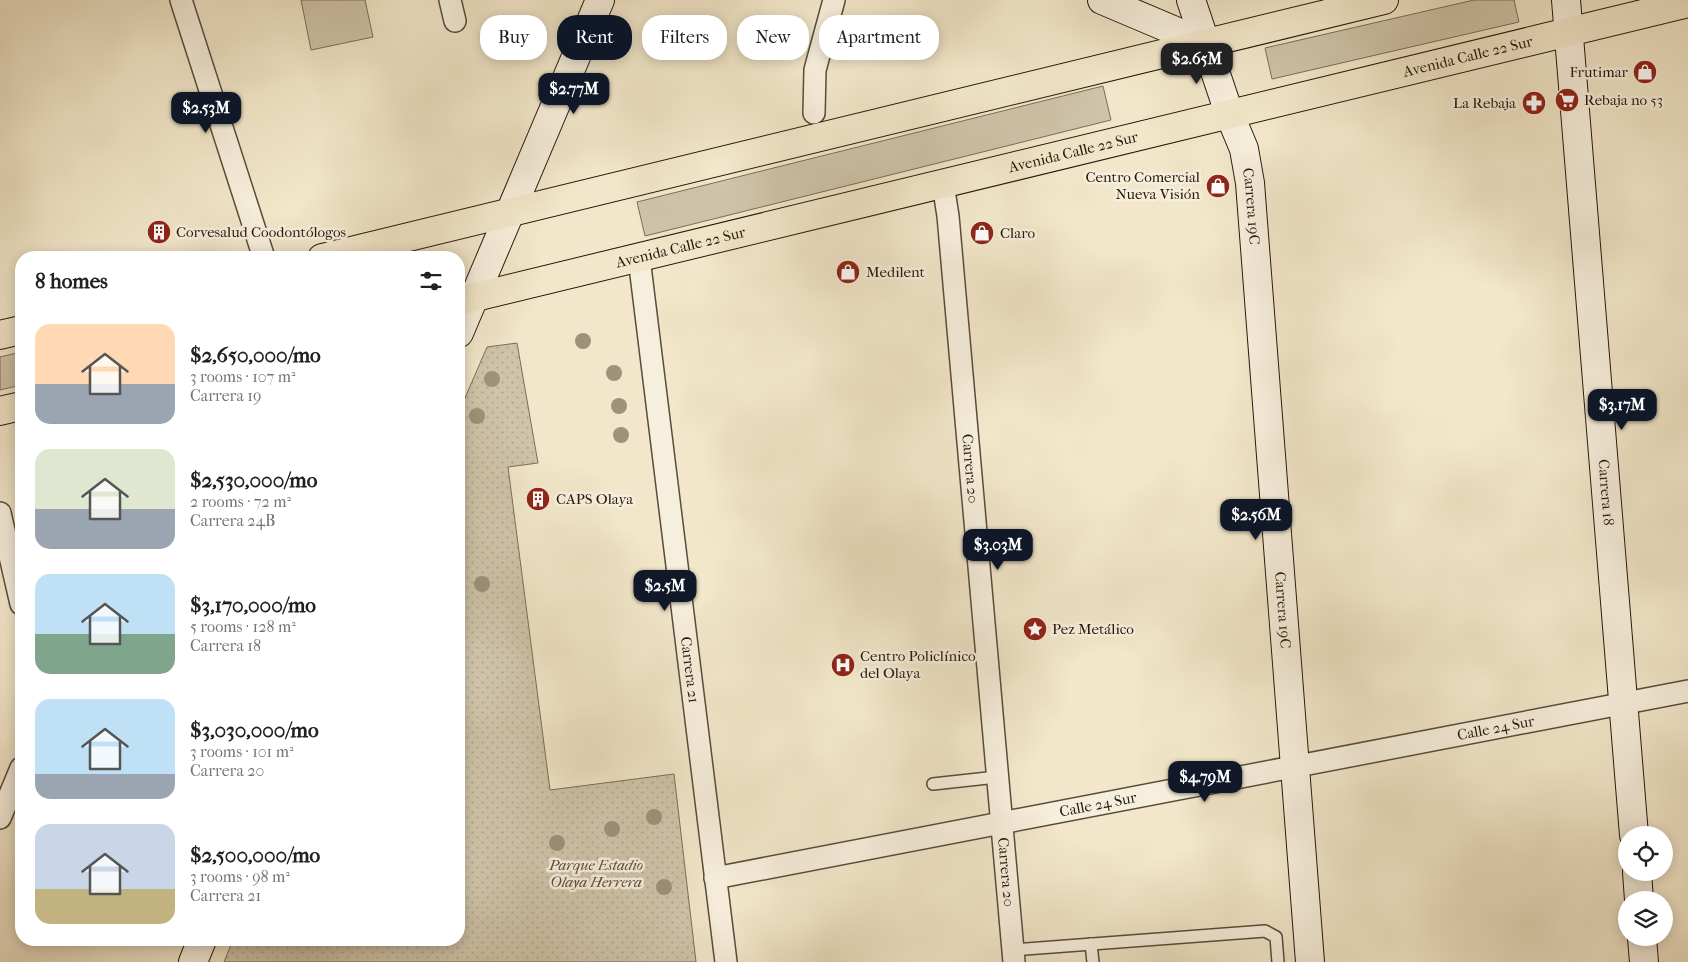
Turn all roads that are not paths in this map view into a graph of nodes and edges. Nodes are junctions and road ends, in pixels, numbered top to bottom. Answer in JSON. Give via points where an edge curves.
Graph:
{"nodes":[{"id":1,"x":181,"y":0,"type":"edge"},
{"id":2,"x":450,"y":0,"type":"edge"},
{"id":3,"x":600,"y":0,"type":"edge"},
{"id":4,"x":834,"y":0,"type":"edge"},
{"id":5,"x":1102,"y":0,"type":"edge"},
{"id":6,"x":1191,"y":0,"type":"edge"},
{"id":7,"x":1384,"y":0,"type":"edge"},
{"id":8,"x":1566,"y":0,"type":"edge"},
{"id":9,"x":1688,"y":3,"type":"edge"},
{"id":10,"x":455,"y":21,"type":"dead end"},
{"id":11,"x":1568,"y":31,"type":"junction"},
{"id":12,"x":1206,"y":44,"type":"junction"},
{"id":13,"x":814,"y":113,"type":"dead end"},
{"id":14,"x":1229,"y":113,"type":"junction"},
{"id":15,"x":943,"y":184,"type":"junction"},
{"id":16,"x":509,"y":212,"type":"junction"},
{"id":17,"x":262,"y":251,"type":"edge"},
{"id":18,"x":350,"y":251,"type":"edge"},
{"id":19,"x":639,"y":258,"type":"junction"},
{"id":20,"x":466,"y":300,"type":"edge"},
{"id":21,"x":15,"y":332,"type":"edge"},
{"id":22,"x":0,"y":336,"type":"edge"},
{"id":23,"x":15,"y":407,"type":"edge"},
{"id":24,"x":0,"y":411,"type":"edge"},
{"id":25,"x":0,"y":513,"type":"edge"},
{"id":26,"x":15,"y":578,"type":"edge"},
{"id":27,"x":1688,"y":692,"type":"edge"},
{"id":28,"x":1623,"y":704,"type":"junction"},
{"id":29,"x":1295,"y":767,"type":"junction"},
{"id":30,"x":997,"y":777,"type":"junction"},
{"id":31,"x":15,"y":782,"type":"edge"},
{"id":32,"x":933,"y":784,"type":"dead end"},
{"id":33,"x":0,"y":818,"type":"edge"},
{"id":34,"x":1002,"y":823,"type":"junction"},
{"id":35,"x":1633,"y":826,"type":"edge"},
{"id":36,"x":715,"y":878,"type":"junction"},
{"id":37,"x":1091,"y":944,"type":"junction"},
{"id":38,"x":200,"y":946,"type":"edge"},
{"id":39,"x":1643,"y":946,"type":"edge"},
{"id":40,"x":1014,"y":956,"type":"edge"},
{"id":41,"x":193,"y":962,"type":"edge"},
{"id":42,"x":726,"y":962,"type":"edge"},
{"id":43,"x":1093,"y":962,"type":"edge"},
{"id":44,"x":1278,"y":962,"type":"edge"},
{"id":45,"x":1310,"y":962,"type":"edge"},
{"id":46,"x":1644,"y":962,"type":"edge"}],
"edges":[{"from":1,"to":17,"type":"street"},
{"from":2,"to":10,"type":"street"},
{"from":3,"to":16,"type":"street"},
{"from":4,"to":13,"type":"street","via":[[815,70]]},
{"from":5,"to":12,"type":"street"},
{"from":6,"to":12,"type":"street","name":"Carrera 19C"},
{"from":7,"to":12,"type":"main road"},
{"from":8,"to":11,"type":"street","name":"Carrera 18"},
{"from":9,"to":11,"type":"main road","name":"Avenida Calle 22 Sur"},
{"from":11,"to":14,"type":"main road","name":"Avenida Calle 22 Sur"},
{"from":11,"to":28,"type":"street","name":"Carrera 18"},
{"from":12,"to":14,"type":"street","name":"Carrera 19C"},
{"from":12,"to":16,"type":"main road"},
{"from":14,"to":15,"type":"main road","name":"Avenida Calle 22 Sur"},
{"from":14,"to":29,"type":"street","name":"Carrera 19C","via":[[1244,149],[1250,183]]},
{"from":15,"to":19,"type":"main road","name":"Avenida Calle 22 Sur"},
{"from":15,"to":30,"type":"street","name":"Carrera 20"},
{"from":16,"to":18,"type":"main road"},
{"from":16,"to":20,"type":"street"},
{"from":19,"to":20,"type":"main road","name":"Avenida Calle 22 Sur"},
{"from":19,"to":36,"type":"street","name":"Carrera 21"},
{"from":21,"to":22,"type":"main road"},
{"from":23,"to":24,"type":"main road"},
{"from":25,"to":26,"type":"street"},
{"from":27,"to":28,"type":"street","name":"Calle 24 Sur"},
{"from":28,"to":29,"type":"street","name":"Calle 24 Sur"},
{"from":28,"to":35,"type":"street","name":"Carrera 18"},
{"from":29,"to":34,"type":"street","name":"Calle 24 Sur"},
{"from":29,"to":45,"type":"street","name":"Carrera 19C"},
{"from":30,"to":32,"type":"lane"},
{"from":30,"to":34,"type":"street","name":"Carrera 20"},
{"from":31,"to":33,"type":"street"},
{"from":34,"to":36,"type":"street","name":"Calle 24 Sur"},
{"from":34,"to":40,"type":"street","name":"Carrera 20"},
{"from":36,"to":42,"type":"street","name":"Carrera 21"},
{"from":37,"to":40,"type":"lane"},
{"from":37,"to":43,"type":"lane"},
{"from":37,"to":44,"type":"lane","via":[[1265,931],[1276,937]]},
{"from":38,"to":41,"type":"street"},
{"from":39,"to":46,"type":"street"}]}
